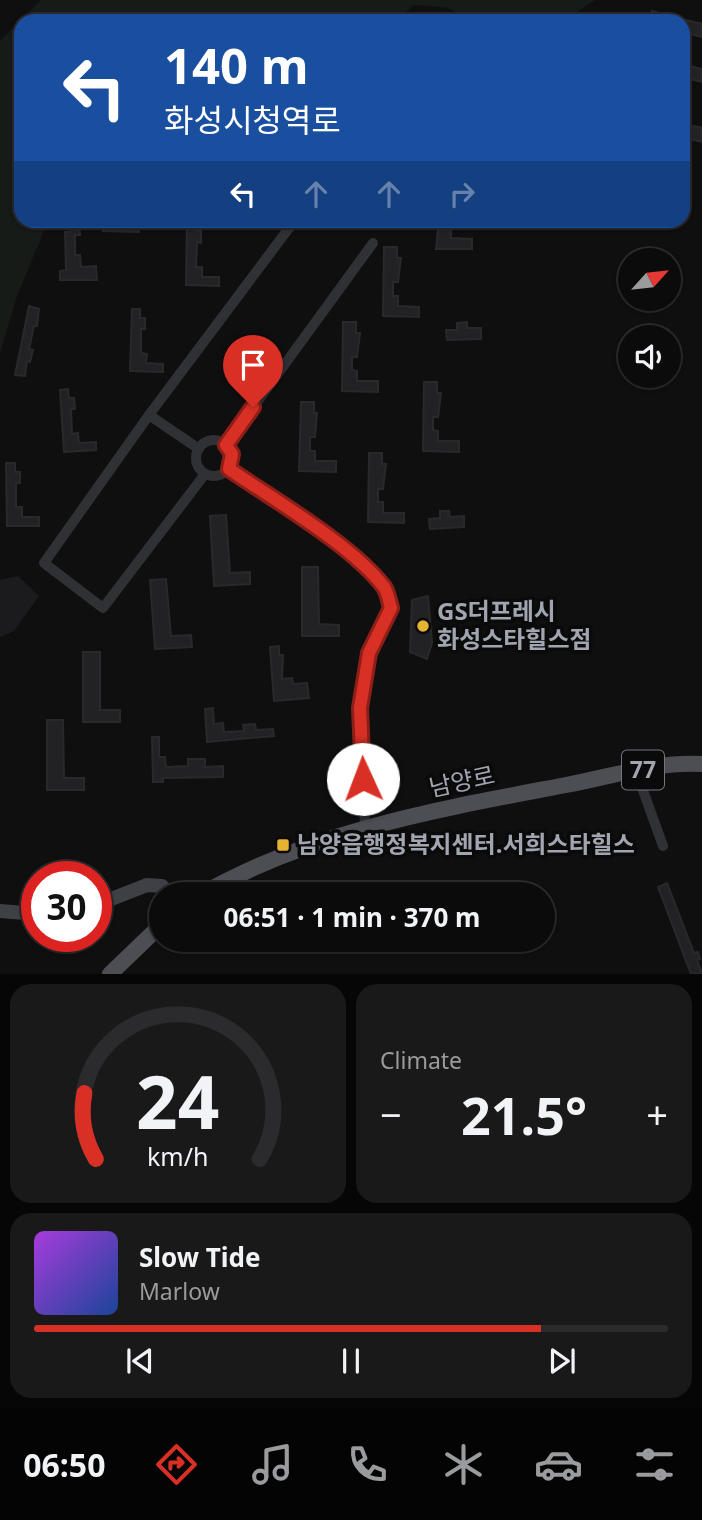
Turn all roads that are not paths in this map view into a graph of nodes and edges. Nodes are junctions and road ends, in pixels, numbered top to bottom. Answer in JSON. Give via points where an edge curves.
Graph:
{"nodes":[{"id":1,"x":289,"y":228,"type":"edge"},
{"id":2,"x":373,"y":243,"type":"dead end"},
{"id":3,"x":149,"y":415,"type":"junction"},
{"id":4,"x":226,"y":445,"type":"junction"},
{"id":5,"x":199,"y":449,"type":"junction"},
{"id":6,"x":229,"y":469,"type":"junction"},
{"id":7,"x":205,"y":474,"type":"junction"},
{"id":8,"x":702,"y":764,"type":"edge"},
{"id":9,"x":636,"y":771,"type":"junction"},
{"id":10,"x":365,"y":826,"type":"junction"},
{"id":11,"x":663,"y":846,"type":"dead end"},
{"id":12,"x":227,"y":882,"type":"edge"},
{"id":13,"x":149,"y":885,"type":"edge"},
{"id":14,"x":112,"y":899,"type":"edge"},
{"id":15,"x":0,"y":911,"type":"edge"},
{"id":16,"x":21,"y":913,"type":"edge"},
{"id":17,"x":149,"y":937,"type":"edge"},
{"id":18,"x":110,"y":974,"type":"edge"}],
"edges":[{"from":1,"to":3,"type":"street"},
{"from":2,"to":4,"type":"street"},
{"from":3,"to":5,"type":"street"},
{"from":3,"to":7,"type":"street","via":[[44,563],[103,608]]},
{"from":4,"to":5,"type":"street","via":[[209,440]]},
{"from":4,"to":6,"type":"street","via":[[232,454]]},
{"from":5,"to":7,"type":"street","via":[[197,463]]},
{"from":6,"to":7,"type":"street","via":[[215,476]]},
{"from":6,"to":10,"type":"street","via":[[319,531],[386,590],[391,608],[369,653],[360,708]]},
{"from":8,"to":9,"type":"main road","name":"남양로","number":"77"},
{"from":9,"to":10,"type":"main road","name":"남양로","number":"77"},
{"from":9,"to":11,"type":"street"},
{"from":10,"to":12,"type":"main road","name":"남양로","number":"77","via":[[276,858]]},
{"from":13,"to":14,"type":"street"},
{"from":15,"to":16,"type":"street"},
{"from":17,"to":18,"type":"main road"}]}
